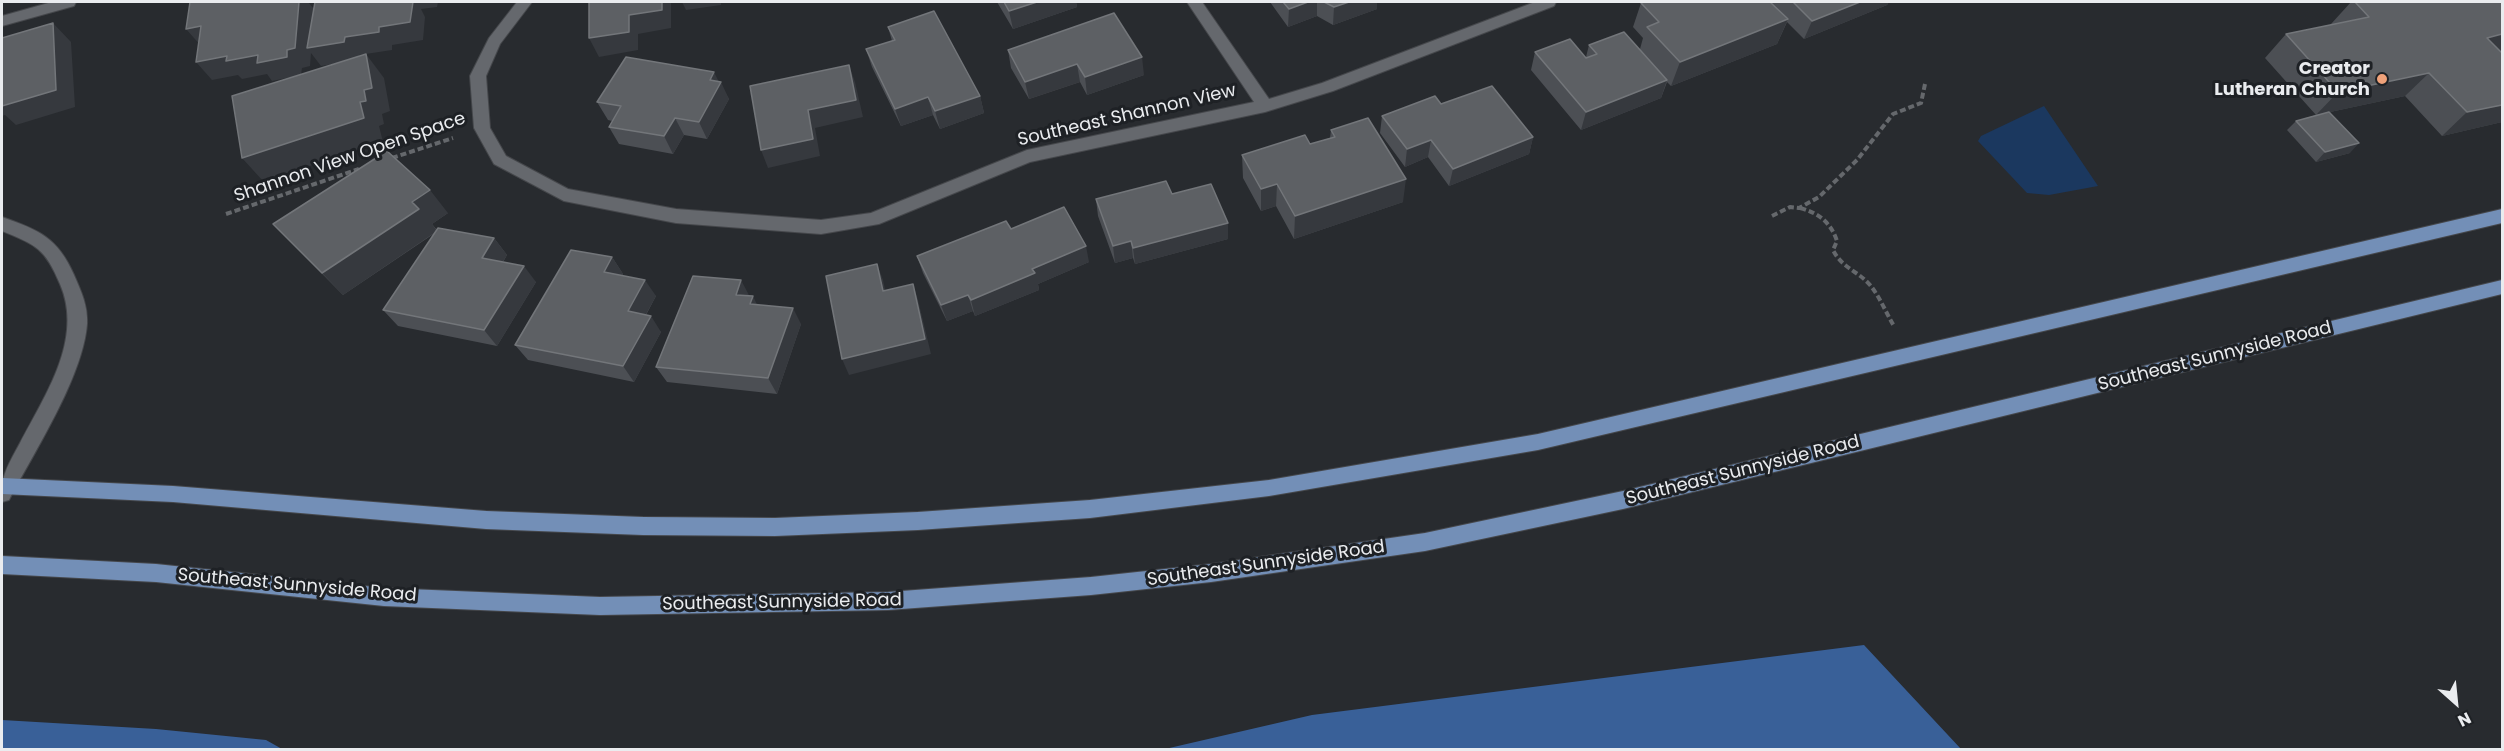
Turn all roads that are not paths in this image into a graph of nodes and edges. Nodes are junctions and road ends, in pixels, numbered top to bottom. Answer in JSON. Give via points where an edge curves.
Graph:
{"nodes":[{"id":1,"x":69,"y":2,"type":"edge"},
{"id":2,"x":525,"y":2,"type":"edge"},
{"id":3,"x":1194,"y":2,"type":"edge"},
{"id":4,"x":1549,"y":2,"type":"edge"},
{"id":5,"x":2,"y":21,"type":"edge"},
{"id":6,"x":1265,"y":106,"type":"junction"},
{"id":7,"x":2502,"y":216,"type":"edge"},
{"id":8,"x":2,"y":224,"type":"edge"},
{"id":9,"x":2502,"y":287,"type":"edge"},
{"id":10,"x":3,"y":488,"type":"edge"},
{"id":11,"x":2,"y":565,"type":"edge"}],
"edges":[{"from":1,"to":5,"type":"street"},
{"from":2,"to":6,"type":"street","name":"Southeast Shannon View","via":[[494,42],[478,76],[482,128],[500,160],[564,195],[676,216],[821,228],[873,219],[1027,156]]},
{"from":3,"to":6,"type":"street"},
{"from":4,"to":6,"type":"street","name":"Southeast Shannon View","via":[[1327,87]]},
{"from":7,"to":10,"type":"main road","via":[[1538,442],[1269,488],[1101,508],[775,527],[643,526],[486,520],[173,494]]},
{"from":8,"to":10,"type":"street","via":[[41,240],[60,263],[76,300],[78,323],[72,354],[55,394]]},
{"from":9,"to":11,"type":"main road","name":"Southeast Sunnyside Road","via":[[1623,500],[1425,542],[1211,573],[888,601],[600,606],[384,597],[156,573]]}]}
